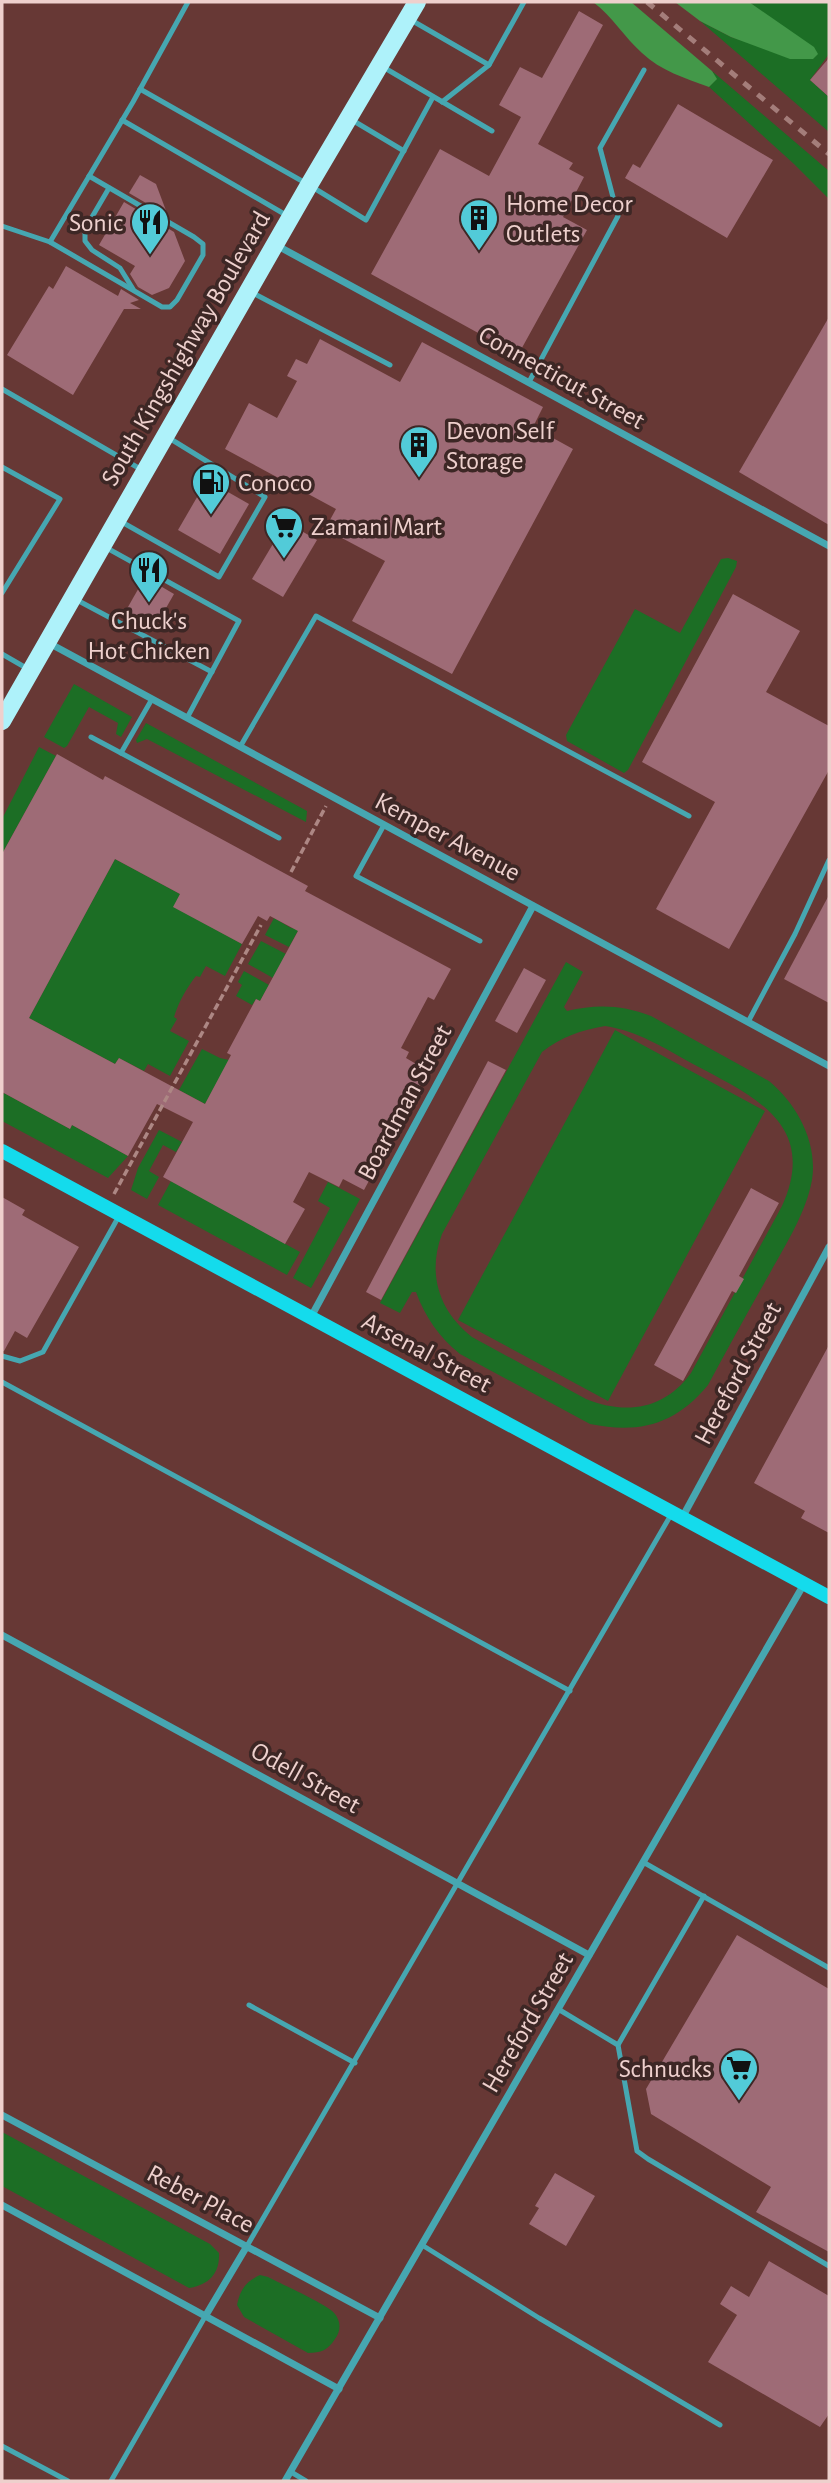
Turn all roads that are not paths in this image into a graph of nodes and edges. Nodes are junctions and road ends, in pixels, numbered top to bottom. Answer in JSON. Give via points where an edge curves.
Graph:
{"nodes":[{"id":1,"x":188,"y":2,"type":"edge"},
{"id":2,"x":417,"y":2,"type":"edge"},
{"id":3,"x":524,"y":2,"type":"edge"},
{"id":4,"x":408,"y":18,"type":"junction"},
{"id":5,"x":380,"y":65,"type":"junction"},
{"id":6,"x":489,"y":65,"type":"junction"},
{"id":7,"x":644,"y":70,"type":"dead end"},
{"id":8,"x":140,"y":89,"type":"junction"},
{"id":9,"x":433,"y":97,"type":"junction"},
{"id":10,"x":442,"y":102,"type":"junction"},
{"id":11,"x":349,"y":118,"type":"junction"},
{"id":12,"x":122,"y":121,"type":"junction"},
{"id":13,"x":492,"y":131,"type":"dead end"},
{"id":14,"x":404,"y":151,"type":"junction"},
{"id":15,"x":89,"y":176,"type":"junction"},
{"id":16,"x":309,"y":185,"type":"junction"},
{"id":17,"x":109,"y":188,"type":"junction"},
{"id":18,"x":290,"y":218,"type":"junction"},
{"id":19,"x":2,"y":227,"type":"edge"},
{"id":20,"x":50,"y":242,"type":"junction"},
{"id":21,"x":275,"y":244,"type":"junction"},
{"id":22,"x":133,"y":290,"type":"junction"},
{"id":23,"x":248,"y":290,"type":"junction"},
{"id":24,"x":390,"y":365,"type":"dead end"},
{"id":25,"x":529,"y":382,"type":"junction"},
{"id":26,"x":2,"y":389,"type":"edge"},
{"id":27,"x":165,"y":436,"type":"junction"},
{"id":28,"x":2,"y":467,"type":"edge"},
{"id":29,"x":144,"y":472,"type":"junction"},
{"id":30,"x":117,"y":519,"type":"junction"},
{"id":31,"x":102,"y":545,"type":"junction"},
{"id":32,"x":829,"y":546,"type":"edge"},
{"id":33,"x":2,"y":593,"type":"edge"},
{"id":34,"x":72,"y":597,"type":"junction"},
{"id":35,"x":46,"y":642,"type":"junction"},
{"id":36,"x":2,"y":654,"type":"edge"},
{"id":37,"x":30,"y":670,"type":"junction"},
{"id":38,"x":212,"y":672,"type":"junction"},
{"id":39,"x":152,"y":699,"type":"junction"},
{"id":40,"x":4,"y":713,"type":"edge"},
{"id":41,"x":187,"y":718,"type":"junction"},
{"id":42,"x":91,"y":737,"type":"dead end"},
{"id":43,"x":240,"y":747,"type":"junction"},
{"id":44,"x":121,"y":753,"type":"junction"},
{"id":45,"x":689,"y":816,"type":"dead end"},
{"id":46,"x":384,"y":825,"type":"junction"},
{"id":47,"x":279,"y":838,"type":"dead end"},
{"id":48,"x":829,"y":860,"type":"edge"},
{"id":49,"x":533,"y":906,"type":"junction"},
{"id":50,"x":480,"y":941,"type":"dead end"},
{"id":51,"x":748,"y":1022,"type":"junction"},
{"id":52,"x":829,"y":1066,"type":"edge"},
{"id":53,"x":2,"y":1151,"type":"edge"},
{"id":54,"x":120,"y":1214,"type":"junction"},
{"id":55,"x":829,"y":1247,"type":"edge"},
{"id":56,"x":311,"y":1317,"type":"junction"},
{"id":57,"x":2,"y":1356,"type":"edge"},
{"id":58,"x":2,"y":1382,"type":"edge"},
{"id":59,"x":678,"y":1515,"type":"junction"},
{"id":60,"x":804,"y":1584,"type":"junction"},
{"id":61,"x":829,"y":1597,"type":"edge"},
{"id":62,"x":2,"y":1635,"type":"edge"},
{"id":63,"x":570,"y":1691,"type":"junction"},
{"id":64,"x":643,"y":1862,"type":"junction"},
{"id":65,"x":457,"y":1883,"type":"junction"},
{"id":66,"x":704,"y":1896,"type":"junction"},
{"id":67,"x":589,"y":1955,"type":"junction"},
{"id":68,"x":829,"y":1968,"type":"edge"},
{"id":69,"x":249,"y":2005,"type":"dead end"},
{"id":70,"x":558,"y":2009,"type":"junction"},
{"id":71,"x":618,"y":2045,"type":"junction"},
{"id":72,"x":355,"y":2063,"type":"junction"},
{"id":73,"x":2,"y":2115,"type":"edge"},
{"id":74,"x":2,"y":2205,"type":"edge"},
{"id":75,"x":422,"y":2245,"type":"junction"},
{"id":76,"x":247,"y":2246,"type":"junction"},
{"id":77,"x":829,"y":2266,"type":"edge"},
{"id":78,"x":206,"y":2315,"type":"junction"},
{"id":79,"x":380,"y":2318,"type":"junction"},
{"id":80,"x":339,"y":2389,"type":"junction"},
{"id":81,"x":720,"y":2425,"type":"dead end"},
{"id":82,"x":2,"y":2446,"type":"edge"},
{"id":83,"x":290,"y":2472,"type":"junction"},
{"id":84,"x":68,"y":2481,"type":"edge"},
{"id":85,"x":111,"y":2481,"type":"edge"},
{"id":86,"x":285,"y":2481,"type":"edge"},
{"id":87,"x":306,"y":2481,"type":"edge"}],
"edges":[{"from":1,"to":8,"type":"lane"},
{"from":2,"to":4,"type":"main road","name":"South Kingshighway Boulevard"},
{"from":3,"to":6,"type":"lane"},
{"from":4,"to":5,"type":"main road","name":"South Kingshighway Boulevard"},
{"from":4,"to":6,"type":"lane"},
{"from":5,"to":9,"type":"lane"},
{"from":5,"to":11,"type":"main road","name":"South Kingshighway Boulevard"},
{"from":6,"to":10,"type":"lane"},
{"from":7,"to":25,"type":"lane","via":[[600,148],[618,216]]},
{"from":8,"to":12,"type":"lane"},
{"from":8,"to":16,"type":"lane"},
{"from":9,"to":10,"type":"lane"},
{"from":9,"to":14,"type":"lane"},
{"from":10,"to":13,"type":"lane"},
{"from":11,"to":14,"type":"lane"},
{"from":11,"to":16,"type":"main road","name":"South Kingshighway Boulevard"},
{"from":12,"to":15,"type":"lane"},
{"from":12,"to":18,"type":"lane"},
{"from":14,"to":16,"type":"lane","via":[[366,220]]},
{"from":15,"to":17,"type":"lane"},
{"from":15,"to":20,"type":"lane"},
{"from":16,"to":18,"type":"main road","name":"South Kingshighway Boulevard"},
{"from":17,"to":22,"type":"lane","via":[[85,229],[85,241],[120,268]]},
{"from":17,"to":22,"type":"lane","via":[[203,244],[203,255],[170,307]]},
{"from":18,"to":21,"type":"main road","name":"South Kingshighway Boulevard"},
{"from":19,"to":20,"type":"lane"},
{"from":20,"to":22,"type":"lane"},
{"from":21,"to":23,"type":"main road","name":"South Kingshighway Boulevard"},
{"from":21,"to":25,"type":"street","name":"Connecticut Street"},
{"from":23,"to":24,"type":"lane"},
{"from":23,"to":27,"type":"main road","name":"South Kingshighway Boulevard"},
{"from":25,"to":32,"type":"street","name":"Connecticut Street"},
{"from":26,"to":29,"type":"lane"},
{"from":27,"to":29,"type":"main road","name":"South Kingshighway Boulevard"},
{"from":27,"to":30,"type":"lane","via":[[265,497],[219,577]]},
{"from":28,"to":33,"type":"lane","via":[[60,499]]},
{"from":29,"to":30,"type":"main road","name":"South Kingshighway Boulevard"},
{"from":30,"to":31,"type":"main road","name":"South Kingshighway Boulevard"},
{"from":31,"to":34,"type":"main road","name":"South Kingshighway Boulevard"},
{"from":31,"to":38,"type":"lane","via":[[239,621]]},
{"from":34,"to":35,"type":"main road","name":"South Kingshighway Boulevard"},
{"from":34,"to":38,"type":"lane"},
{"from":35,"to":37,"type":"main road","name":"South Kingshighway Boulevard"},
{"from":35,"to":39,"type":"street","name":"Kemper Avenue"},
{"from":36,"to":37,"type":"lane"},
{"from":37,"to":40,"type":"main road","name":"South Kingshighway Boulevard"},
{"from":38,"to":41,"type":"lane"},
{"from":39,"to":41,"type":"street","name":"Kemper Avenue"},
{"from":39,"to":44,"type":"lane"},
{"from":41,"to":43,"type":"street","name":"Kemper Avenue"},
{"from":42,"to":44,"type":"lane"},
{"from":43,"to":45,"type":"lane","via":[[316,616]]},
{"from":43,"to":46,"type":"street","name":"Kemper Avenue"},
{"from":44,"to":47,"type":"lane"},
{"from":46,"to":49,"type":"street","name":"Kemper Avenue"},
{"from":46,"to":50,"type":"lane","via":[[356,876]]},
{"from":48,"to":51,"type":"lane"},
{"from":49,"to":51,"type":"street","name":"Kemper Avenue"},
{"from":49,"to":56,"type":"street","name":"Boardman Street"},
{"from":51,"to":52,"type":"street","name":"Kemper Avenue"},
{"from":53,"to":54,"type":"main road","name":"Arsenal Street"},
{"from":54,"to":56,"type":"main road","name":"Arsenal Street"},
{"from":54,"to":57,"type":"lane","via":[[43,1352],[20,1361]]},
{"from":55,"to":59,"type":"street","name":"Hereford Street"},
{"from":56,"to":59,"type":"main road","name":"Arsenal Street"},
{"from":58,"to":63,"type":"lane"},
{"from":59,"to":60,"type":"main road","name":"Arsenal Street"},
{"from":59,"to":63,"type":"lane"},
{"from":60,"to":61,"type":"main road","name":"Arsenal Street"},
{"from":60,"to":64,"type":"street","name":"Hereford Street"},
{"from":62,"to":65,"type":"street","name":"Odell Street"},
{"from":63,"to":65,"type":"lane"},
{"from":64,"to":66,"type":"lane"},
{"from":64,"to":67,"type":"street","name":"Hereford Street"},
{"from":65,"to":67,"type":"street","name":"Odell Street"},
{"from":65,"to":72,"type":"lane"},
{"from":66,"to":68,"type":"lane"},
{"from":66,"to":71,"type":"lane"},
{"from":67,"to":70,"type":"street","name":"Hereford Street"},
{"from":69,"to":72,"type":"lane"},
{"from":70,"to":71,"type":"lane"},
{"from":70,"to":75,"type":"street","name":"Hereford Street"},
{"from":71,"to":77,"type":"lane","via":[[637,2151]]},
{"from":72,"to":76,"type":"lane"},
{"from":73,"to":76,"type":"street","name":"Reber Place"},
{"from":74,"to":78,"type":"street"},
{"from":75,"to":79,"type":"street","name":"Hereford Street"},
{"from":75,"to":81,"type":"lane"},
{"from":76,"to":78,"type":"street"},
{"from":76,"to":79,"type":"street","name":"Reber Place"},
{"from":78,"to":80,"type":"street"},
{"from":78,"to":85,"type":"lane"},
{"from":79,"to":80,"type":"street","name":"Hereford Street"},
{"from":80,"to":83,"type":"street","name":"Hereford Street"},
{"from":82,"to":84,"type":"lane"},
{"from":83,"to":86,"type":"street","name":"Hereford Street"},
{"from":83,"to":87,"type":"lane"}]}
